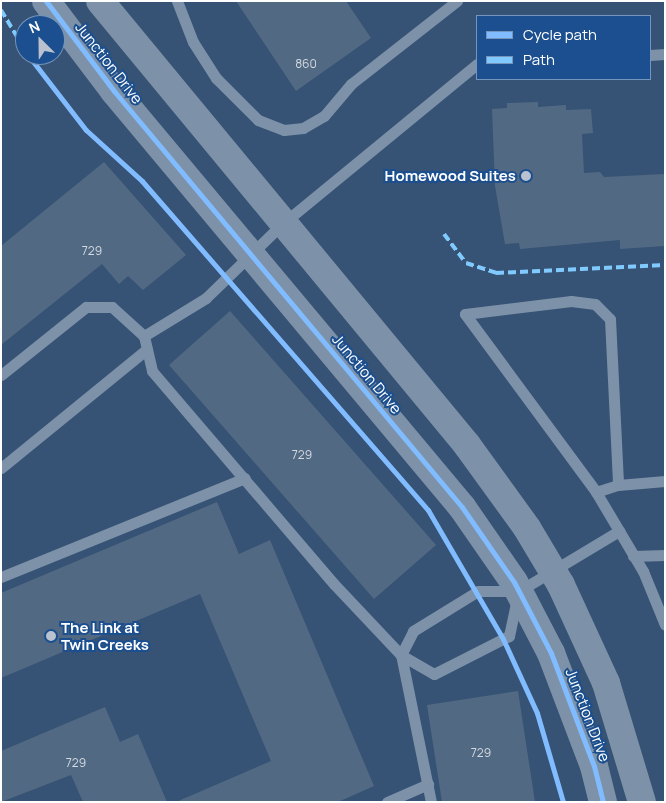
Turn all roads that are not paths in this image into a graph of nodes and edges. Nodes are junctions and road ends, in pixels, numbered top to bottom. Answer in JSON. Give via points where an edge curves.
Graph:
{"nodes":[{"id":1,"x":46,"y":1,"type":"edge"},
{"id":2,"x":100,"y":1,"type":"edge"},
{"id":3,"x":177,"y":1,"type":"edge"},
{"id":4,"x":457,"y":1,"type":"edge"},
{"id":5,"x":665,"y":54,"type":"edge"},
{"id":6,"x":651,"y":55,"type":"edge"},
{"id":7,"x":476,"y":65,"type":"edge"},
{"id":8,"x":282,"y":224,"type":"junction"},
{"id":9,"x":250,"y":254,"type":"junction"},
{"id":10,"x":144,"y":336,"type":"junction"},
{"id":11,"x":147,"y":349,"type":"junction"},
{"id":12,"x":1,"y":375,"type":"edge"},
{"id":13,"x":1,"y":468,"type":"edge"},
{"id":14,"x":245,"y":478,"type":"junction"},
{"id":15,"x":665,"y":481,"type":"edge"},
{"id":16,"x":618,"y":485,"type":"junction"},
{"id":17,"x":596,"y":492,"type":"junction"},
{"id":18,"x":619,"y":531,"type":"junction"},
{"id":19,"x":665,"y":555,"type":"edge"},
{"id":20,"x":633,"y":556,"type":"junction"},
{"id":21,"x":553,"y":572,"type":"junction"},
{"id":22,"x":1,"y":577,"type":"edge"},
{"id":23,"x":519,"y":591,"type":"junction"},
{"id":24,"x":665,"y":625,"type":"edge"},
{"id":25,"x":401,"y":655,"type":"junction"},
{"id":26,"x":428,"y":784,"type":"junction"},
{"id":27,"x":387,"y":802,"type":"edge"},
{"id":28,"x":431,"y":802,"type":"edge"},
{"id":29,"x":603,"y":802,"type":"edge"},
{"id":30,"x":642,"y":802,"type":"edge"}],
"edges":[{"from":1,"to":9,"type":"street","name":"Junction Drive","via":[[114,91]]},
{"from":2,"to":8,"type":"street","name":"Junction Drive"},
{"from":3,"to":4,"type":"lane","via":[[193,42],[216,78],[258,120],[284,130],[303,128],[324,116],[351,84]]},
{"from":5,"to":6,"type":"lane"},
{"from":7,"to":8,"type":"lane"},
{"from":8,"to":9,"type":"lane"},
{"from":8,"to":21,"type":"street","name":"Junction Drive","via":[[467,445]]},
{"from":9,"to":10,"type":"lane","via":[[206,298]]},
{"from":9,"to":23,"type":"street","name":"Junction Drive","via":[[462,507]]},
{"from":10,"to":11,"type":"lane"},
{"from":10,"to":12,"type":"lane","via":[[112,307],[86,307]]},
{"from":11,"to":13,"type":"lane"},
{"from":11,"to":14,"type":"lane","via":[[152,371]]},
{"from":14,"to":22,"type":"lane"},
{"from":14,"to":25,"type":"lane","via":[[334,584]]},
{"from":15,"to":16,"type":"lane"},
{"from":16,"to":17,"type":"lane"},
{"from":16,"to":17,"type":"lane","via":[[610,318],[595,304],[571,301],[465,314]]},
{"from":17,"to":18,"type":"lane"},
{"from":18,"to":20,"type":"lane"},
{"from":18,"to":21,"type":"lane"},
{"from":19,"to":20,"type":"lane"},
{"from":20,"to":24,"type":"lane"},
{"from":21,"to":23,"type":"lane"},
{"from":21,"to":30,"type":"street","name":"Junction Drive","via":[[606,683]]},
{"from":23,"to":25,"type":"lane","via":[[478,591],[413,631]]},
{"from":23,"to":25,"type":"lane","via":[[508,636],[434,674]]},
{"from":23,"to":29,"type":"street","name":"Junction Drive","via":[[551,653],[594,766]]},
{"from":25,"to":26,"type":"lane"},
{"from":26,"to":27,"type":"lane"},
{"from":26,"to":28,"type":"lane"}]}
